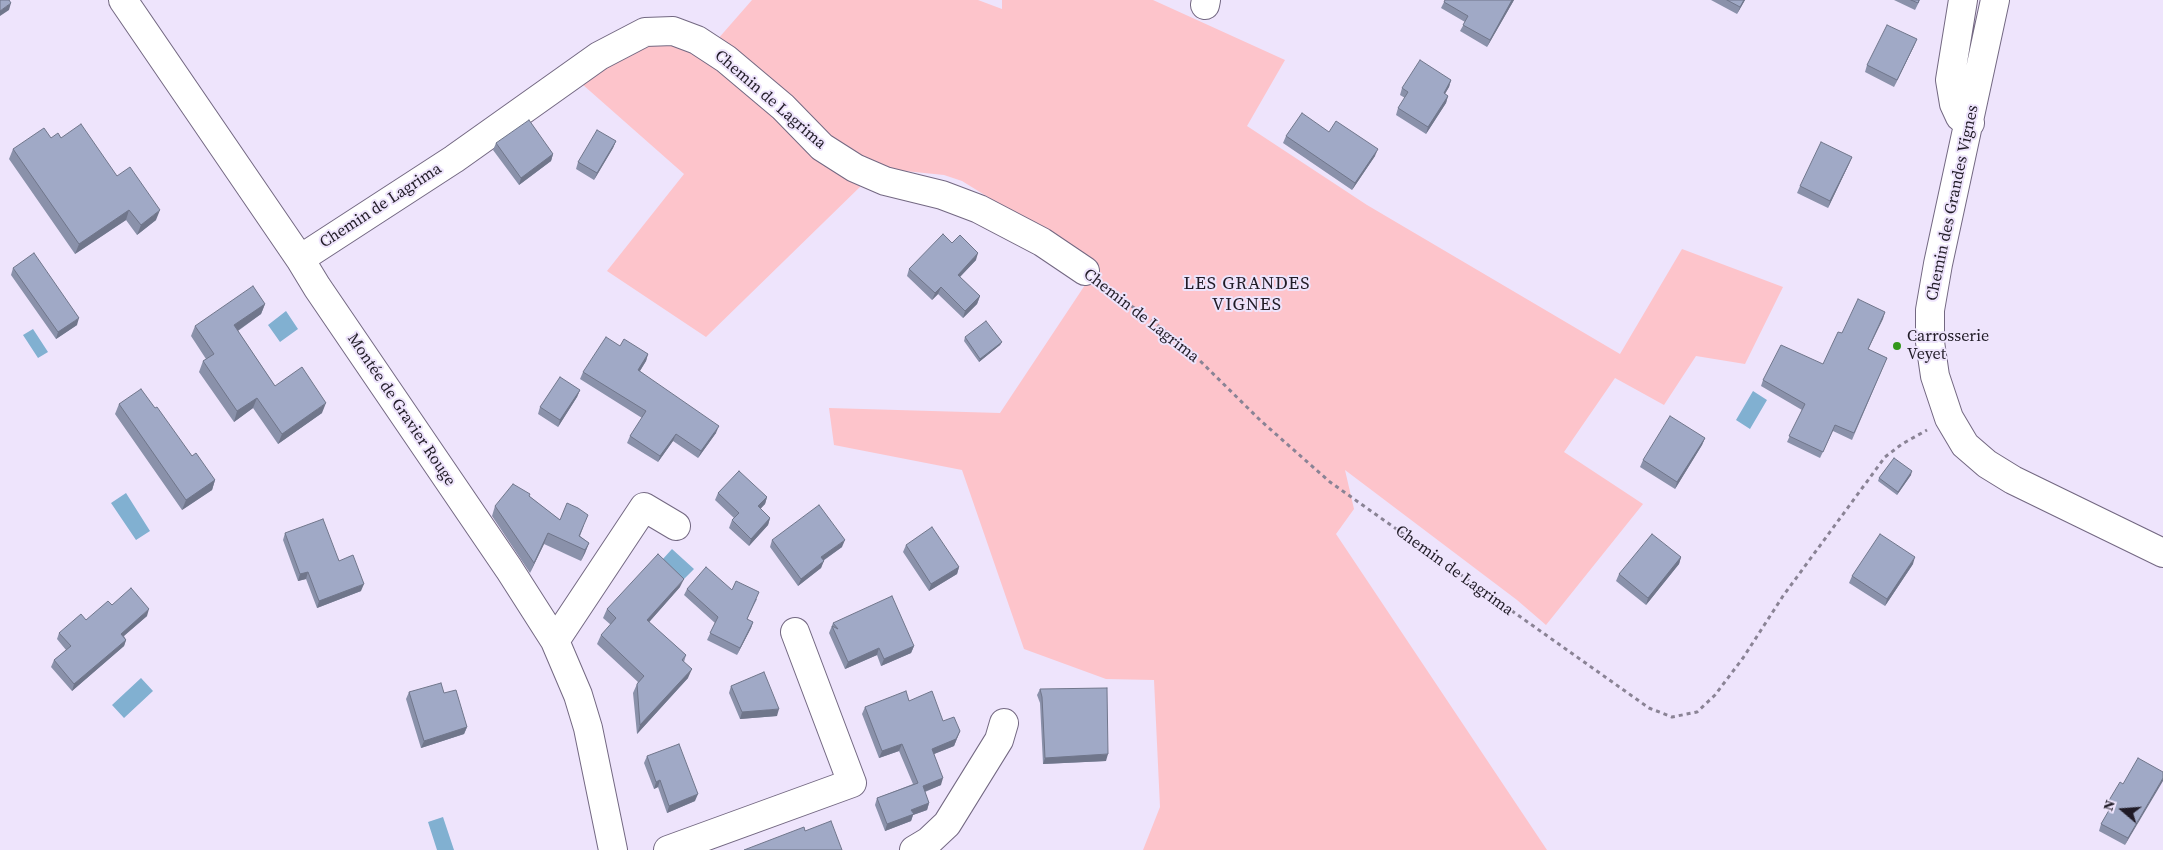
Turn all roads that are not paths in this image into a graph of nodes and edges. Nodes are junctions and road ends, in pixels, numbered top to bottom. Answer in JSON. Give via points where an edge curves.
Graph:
{"nodes":[{"id":1,"x":123,"y":0,"type":"edge"},
{"id":2,"x":1963,"y":0,"type":"edge"},
{"id":3,"x":1995,"y":0,"type":"edge"},
{"id":4,"x":1970,"y":123,"type":"junction"},
{"id":5,"x":300,"y":259,"type":"junction"},
{"id":6,"x":1085,"y":271,"type":"road end"},
{"id":7,"x":676,"y":526,"type":"dead end"},
{"id":8,"x":2163,"y":554,"type":"edge"},
{"id":9,"x":795,"y":632,"type":"dead end"},
{"id":10,"x":555,"y":641,"type":"junction"},
{"id":11,"x":1004,"y":723,"type":"dead end"},
{"id":12,"x":613,"y":850,"type":"edge"},
{"id":13,"x":668,"y":850,"type":"edge"},
{"id":14,"x":914,"y":850,"type":"edge"}],
"edges":[{"from":1,"to":5,"type":"street","name":"Montée de Gravier Rouge"},
{"from":2,"to":4,"type":"street","via":[[1950,80],[1960,117]]},
{"from":3,"to":4,"type":"street","name":"Chemin des Grandes Vignes"},
{"from":4,"to":8,"type":"street","name":"Chemin des Grandes Vignes","via":[[1930,310],[1935,376],[1949,418],[1965,445],[1987,464]]},
{"from":5,"to":6,"type":"street","name":"Chemin de Lagrima","via":[[454,159],[599,56],[644,32],[673,31],[697,40],[726,59],[783,107],[822,147],[855,168],[885,181],[942,195],[979,209],[1042,242]]},
{"from":5,"to":10,"type":"street","name":"Montée de Gravier Rouge"},
{"from":7,"to":10,"type":"street","via":[[644,507]]},
{"from":9,"to":13,"type":"street","via":[[852,782]]},
{"from":10,"to":12,"type":"street","name":"Montée de Gravier Rouge","via":[[588,728]]},
{"from":11,"to":14,"type":"street","via":[[999,740],[947,824]]}]}
